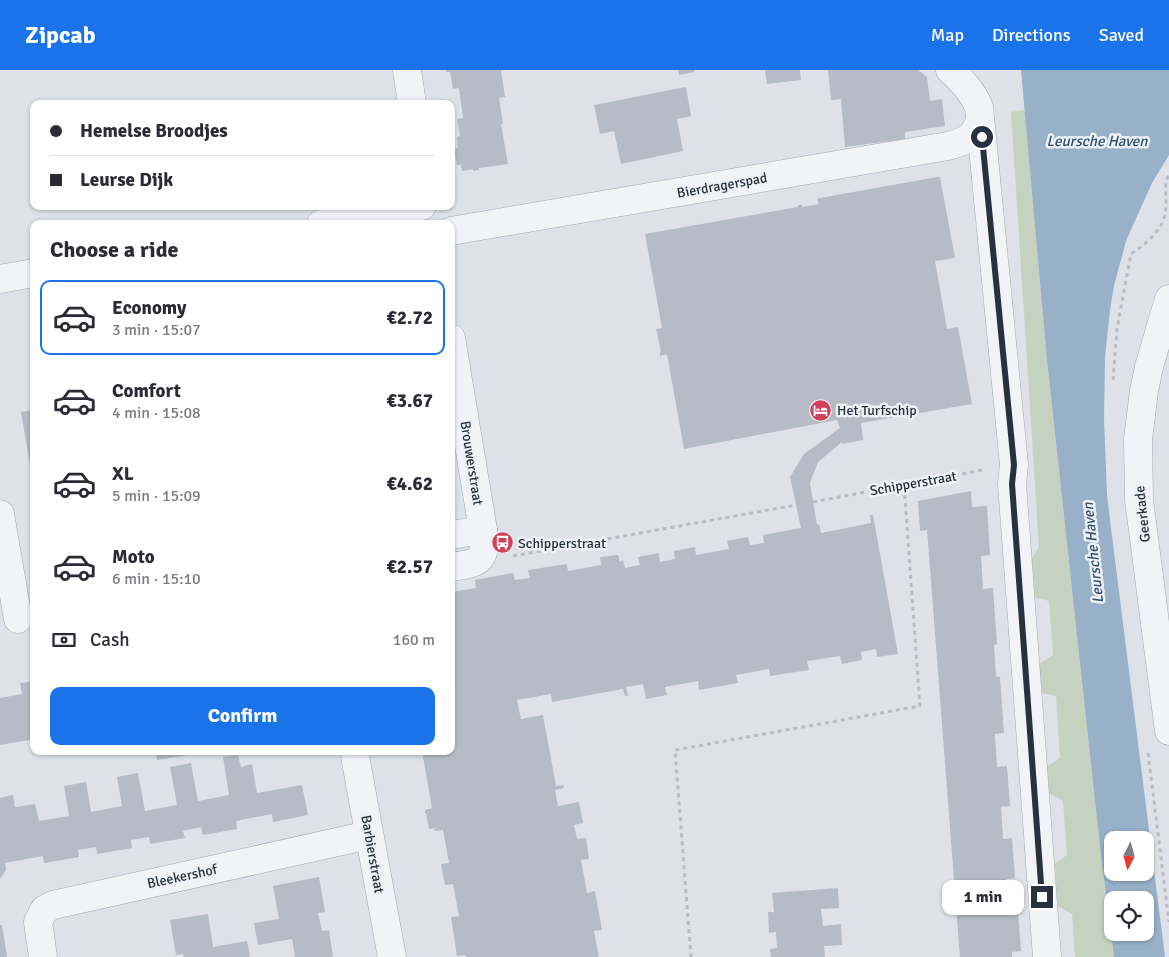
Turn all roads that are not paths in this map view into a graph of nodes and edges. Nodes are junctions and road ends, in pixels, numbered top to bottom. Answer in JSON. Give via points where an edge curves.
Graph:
{"nodes":[{"id":1,"x":407,"y":70,"type":"edge"},
{"id":2,"x":950,"y":70,"type":"edge"},
{"id":3,"x":411,"y":100,"type":"edge"},
{"id":4,"x":980,"y":120,"type":"junction"},
{"id":5,"x":400,"y":210,"type":"edge"},
{"id":6,"x":343,"y":220,"type":"edge"},
{"id":7,"x":455,"y":230,"type":"edge"},
{"id":8,"x":30,"y":274,"type":"edge"},
{"id":9,"x":0,"y":279,"type":"edge"},
{"id":10,"x":1169,"y":299,"type":"edge"},
{"id":11,"x":455,"y":362,"type":"edge"},
{"id":12,"x":0,"y":514,"type":"edge"},
{"id":13,"x":483,"y":530,"type":"junction"},
{"id":14,"x":455,"y":534,"type":"edge"},
{"id":15,"x":460,"y":566,"type":"edge"},
{"id":16,"x":21,"y":619,"type":"edge"},
{"id":17,"x":1169,"y":731,"type":"edge"},
{"id":18,"x":355,"y":755,"type":"edge"},
{"id":19,"x":369,"y":835,"type":"junction"},
{"id":20,"x":42,"y":957,"type":"edge"},
{"id":21,"x":392,"y":957,"type":"edge"},
{"id":22,"x":1047,"y":957,"type":"edge"}],
"edges":[{"from":1,"to":3,"type":"street"},
{"from":2,"to":4,"type":"street","via":[[975,97]]},
{"from":4,"to":7,"type":"street","name":"Bierdragerspad","via":[[970,138],[954,144]]},
{"from":4,"to":22,"type":"street","via":[[1013,474]]},
{"from":5,"to":6,"type":"street"},
{"from":8,"to":9,"type":"street"},
{"from":10,"to":17,"type":"street","name":"Geerkade","via":[[1148,366],[1138,439],[1139,500]]},
{"from":11,"to":13,"type":"street","name":"Brouwerstraat"},
{"from":12,"to":16,"type":"street"},
{"from":13,"to":14,"type":"street"},
{"from":13,"to":15,"type":"street","via":[[485,542],[481,557],[476,562]]},
{"from":18,"to":19,"type":"street","name":"Barbierstraat"},
{"from":19,"to":20,"type":"street","name":"Bleekershof","via":[[53,905],[44,910],[38,922]]},
{"from":19,"to":21,"type":"street","name":"Barbierstraat"}]}
